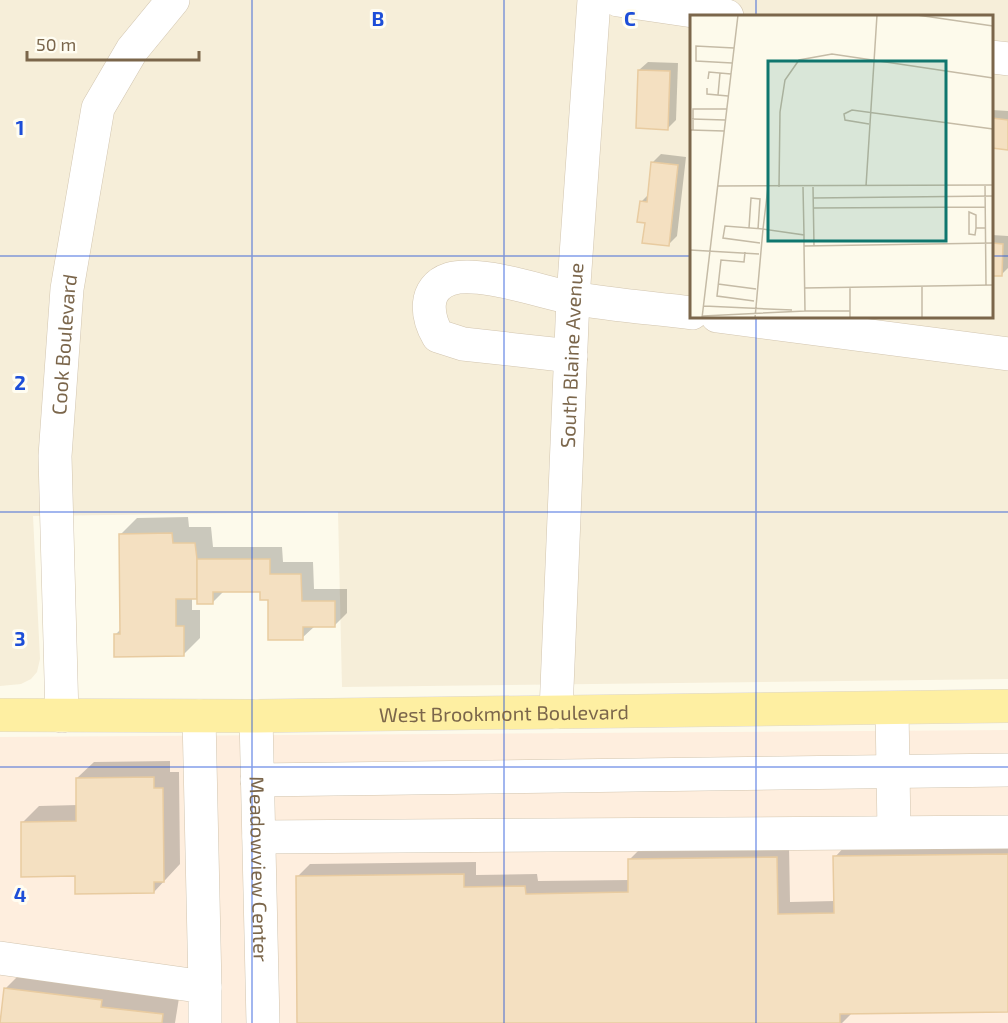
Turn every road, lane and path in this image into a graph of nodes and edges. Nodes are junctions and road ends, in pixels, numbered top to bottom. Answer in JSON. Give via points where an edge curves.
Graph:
{"nodes":[{"id":1,"x":173,"y":0,"type":"edge"},
{"id":2,"x":594,"y":0,"type":"edge"},
{"id":3,"x":618,"y":0,"type":"edge"},
{"id":4,"x":720,"y":15,"type":"edge"},
{"id":5,"x":993,"y":57,"type":"edge"},
{"id":6,"x":1008,"y":59,"type":"edge"},
{"id":7,"x":573,"y":298,"type":"junction"},
{"id":8,"x":690,"y":313,"type":"edge"},
{"id":9,"x":732,"y":318,"type":"edge"},
{"id":10,"x":1008,"y":354,"type":"edge"},
{"id":11,"x":571,"y":356,"type":"junction"},
{"id":12,"x":1008,"y":706,"type":"edge"},
{"id":13,"x":892,"y":708,"type":"junction"},
{"id":14,"x":556,"y":712,"type":"junction"},
{"id":15,"x":0,"y":715,"type":"edge"},
{"id":16,"x":62,"y":716,"type":"junction"},
{"id":17,"x":199,"y":716,"type":"junction"},
{"id":18,"x":256,"y":716,"type":"junction"},
{"id":19,"x":893,"y":770,"type":"junction"},
{"id":20,"x":1008,"y":770,"type":"edge"},
{"id":21,"x":257,"y":780,"type":"junction"},
{"id":22,"x":894,"y":832,"type":"junction"},
{"id":23,"x":1008,"y":832,"type":"edge"},
{"id":24,"x":259,"y":837,"type":"junction"},
{"id":25,"x":0,"y":958,"type":"edge"},
{"id":26,"x":205,"y":987,"type":"junction"},
{"id":27,"x":205,"y":1023,"type":"edge"},
{"id":28,"x":263,"y":1023,"type":"edge"}],
"edges":[{"from":1,"to":16,"type":"street","name":"Cook Boulevard","via":[[132,50],[98,108],[67,289],[55,456]]},
{"from":2,"to":7,"type":"street","name":"South Blaine Avenue"},
{"from":3,"to":4,"type":"street"},
{"from":5,"to":6,"type":"street"},
{"from":7,"to":8,"type":"street"},
{"from":7,"to":11,"type":"street","name":"South Blaine Avenue"},
{"from":7,"to":11,"type":"street","via":[[476,277],[450,279],[436,287],[429,300],[430,322],[438,336],[463,345]]},
{"from":9,"to":10,"type":"street"},
{"from":11,"to":14,"type":"street","name":"South Blaine Avenue"},
{"from":12,"to":13,"type":"main road","name":"West Brookmont Boulevard"},
{"from":13,"to":14,"type":"main road","name":"West Brookmont Boulevard"},
{"from":13,"to":19,"type":"street"},
{"from":14,"to":18,"type":"main road","name":"West Brookmont Boulevard"},
{"from":15,"to":16,"type":"main road","name":"West Brookmont Boulevard"},
{"from":16,"to":17,"type":"main road","name":"West Brookmont Boulevard"},
{"from":17,"to":18,"type":"main road","name":"West Brookmont Boulevard"},
{"from":17,"to":26,"type":"street"},
{"from":18,"to":21,"type":"street","name":"Meadowview Center"},
{"from":19,"to":20,"type":"street"},
{"from":19,"to":21,"type":"street"},
{"from":19,"to":22,"type":"street"},
{"from":21,"to":24,"type":"street","name":"Meadowview Center"},
{"from":22,"to":23,"type":"street"},
{"from":22,"to":24,"type":"street"},
{"from":24,"to":28,"type":"street","name":"Meadowview Center"},
{"from":25,"to":26,"type":"street"},
{"from":26,"to":27,"type":"street"}]}
